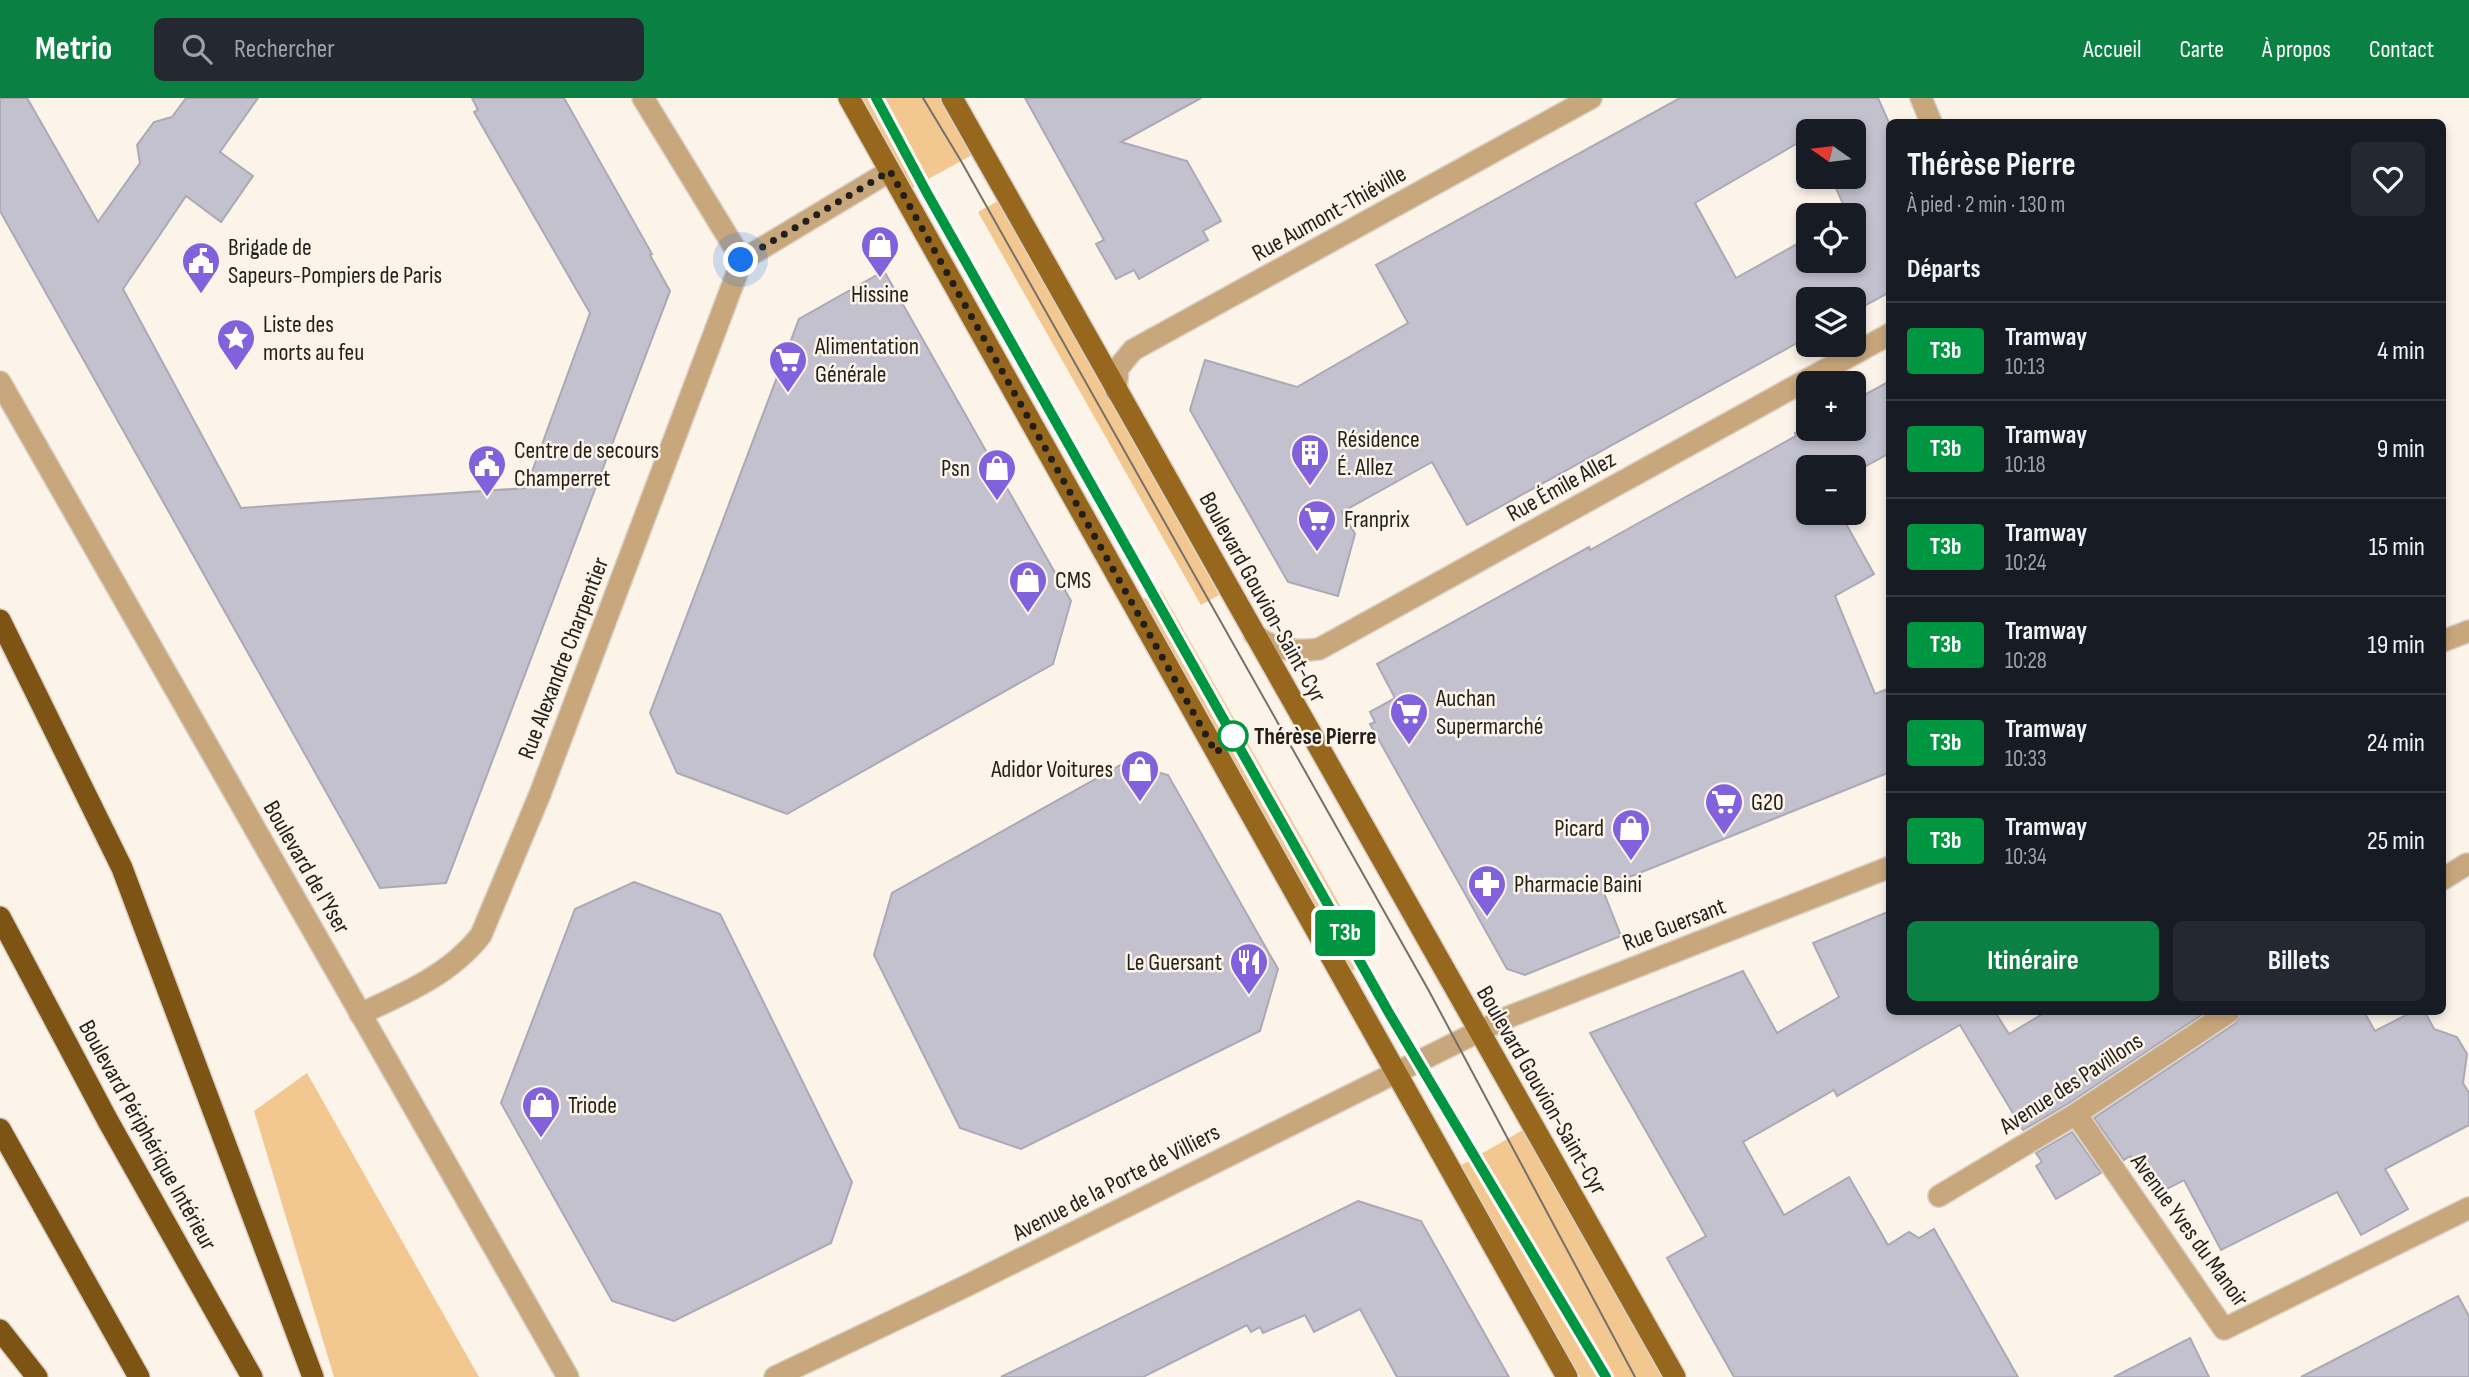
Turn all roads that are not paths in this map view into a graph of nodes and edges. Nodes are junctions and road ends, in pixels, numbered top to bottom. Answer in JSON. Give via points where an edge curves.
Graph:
{"nodes":[{"id":1,"x":643,"y":98,"type":"edge"},
{"id":2,"x":849,"y":98,"type":"edge"},
{"id":3,"x":952,"y":98,"type":"edge"},
{"id":4,"x":1591,"y":98,"type":"edge"},
{"id":5,"x":1921,"y":98,"type":"edge"},
{"id":6,"x":1930,"y":119,"type":"edge"},
{"id":7,"x":890,"y":171,"type":"junction"},
{"id":8,"x":741,"y":260,"type":"junction"},
{"id":9,"x":1886,"y":336,"type":"edge"},
{"id":10,"x":0,"y":382,"type":"edge"},
{"id":11,"x":1116,"y":391,"type":"junction"},
{"id":12,"x":0,"y":620,"type":"edge"},
{"id":13,"x":2469,"y":631,"type":"edge"},
{"id":14,"x":1254,"y":634,"type":"junction"},
{"id":15,"x":2446,"y":640,"type":"edge"},
{"id":16,"x":2468,"y":864,"type":"edge"},
{"id":17,"x":1886,"y":869,"type":"edge"},
{"id":18,"x":2446,"y":877,"type":"edge"},
{"id":19,"x":0,"y":917,"type":"edge"},
{"id":20,"x":360,"y":1014,"type":"junction"},
{"id":21,"x":2224,"y":1015,"type":"edge"},
{"id":22,"x":1479,"y":1032,"type":"junction"},
{"id":23,"x":1395,"y":1072,"type":"junction"},
{"id":24,"x":2076,"y":1114,"type":"junction"},
{"id":25,"x":0,"y":1129,"type":"edge"},
{"id":26,"x":1939,"y":1196,"type":"dead end"},
{"id":27,"x":2469,"y":1208,"type":"edge"},
{"id":28,"x":0,"y":1330,"type":"edge"},
{"id":29,"x":37,"y":1377,"type":"edge"},
{"id":30,"x":139,"y":1377,"type":"edge"},
{"id":31,"x":252,"y":1377,"type":"edge"},
{"id":32,"x":313,"y":1377,"type":"edge"},
{"id":33,"x":568,"y":1377,"type":"edge"},
{"id":34,"x":775,"y":1377,"type":"edge"},
{"id":35,"x":1567,"y":1377,"type":"edge"},
{"id":36,"x":1675,"y":1377,"type":"edge"}],
"edges":[{"from":1,"to":8,"type":"street"},
{"from":2,"to":7,"type":"main road"},
{"from":3,"to":11,"type":"main road","name":"Boulevard Gouvion-Saint-Cyr"},
{"from":4,"to":11,"type":"street","name":"Rue Aumont-Thiéville","via":[[1133,350],[1118,368]]},
{"from":5,"to":6,"type":"street"},
{"from":7,"to":8,"type":"street"},
{"from":7,"to":23,"type":"main road"},
{"from":8,"to":20,"type":"street","name":"Rue Alexandre Charpentier","via":[[540,794],[481,935],[418,988]]},
{"from":9,"to":14,"type":"street","name":"Rue Émile Allez","via":[[1320,649],[1288,651]]},
{"from":10,"to":20,"type":"street","name":"Boulevard de l'Yser"},
{"from":11,"to":14,"type":"main road","name":"Boulevard Gouvion-Saint-Cyr"},
{"from":12,"to":32,"type":"highway","via":[[122,869]]},
{"from":13,"to":15,"type":"street"},
{"from":14,"to":22,"type":"main road","name":"Boulevard Gouvion-Saint-Cyr"},
{"from":16,"to":18,"type":"street"},
{"from":17,"to":22,"type":"street","name":"Rue Guersant"},
{"from":19,"to":31,"type":"highway","name":"Boulevard Périphérique Intérieur"},
{"from":20,"to":33,"type":"street","name":"Boulevard de l'Yser"},
{"from":21,"to":24,"type":"street","name":"Avenue des Pavillons"},
{"from":22,"to":23,"type":"street","name":"Avenue de la Porte de Villiers"},
{"from":22,"to":36,"type":"main road","name":"Boulevard Gouvion-Saint-Cyr"},
{"from":23,"to":34,"type":"street","name":"Avenue de la Porte de Villiers"},
{"from":23,"to":35,"type":"main road"},
{"from":24,"to":26,"type":"street","name":"Avenue des Pavillons"},
{"from":24,"to":27,"type":"street","name":"Avenue Yves du Manoir","via":[[2224,1329]]},
{"from":25,"to":30,"type":"highway"},
{"from":28,"to":29,"type":"highway"}]}
